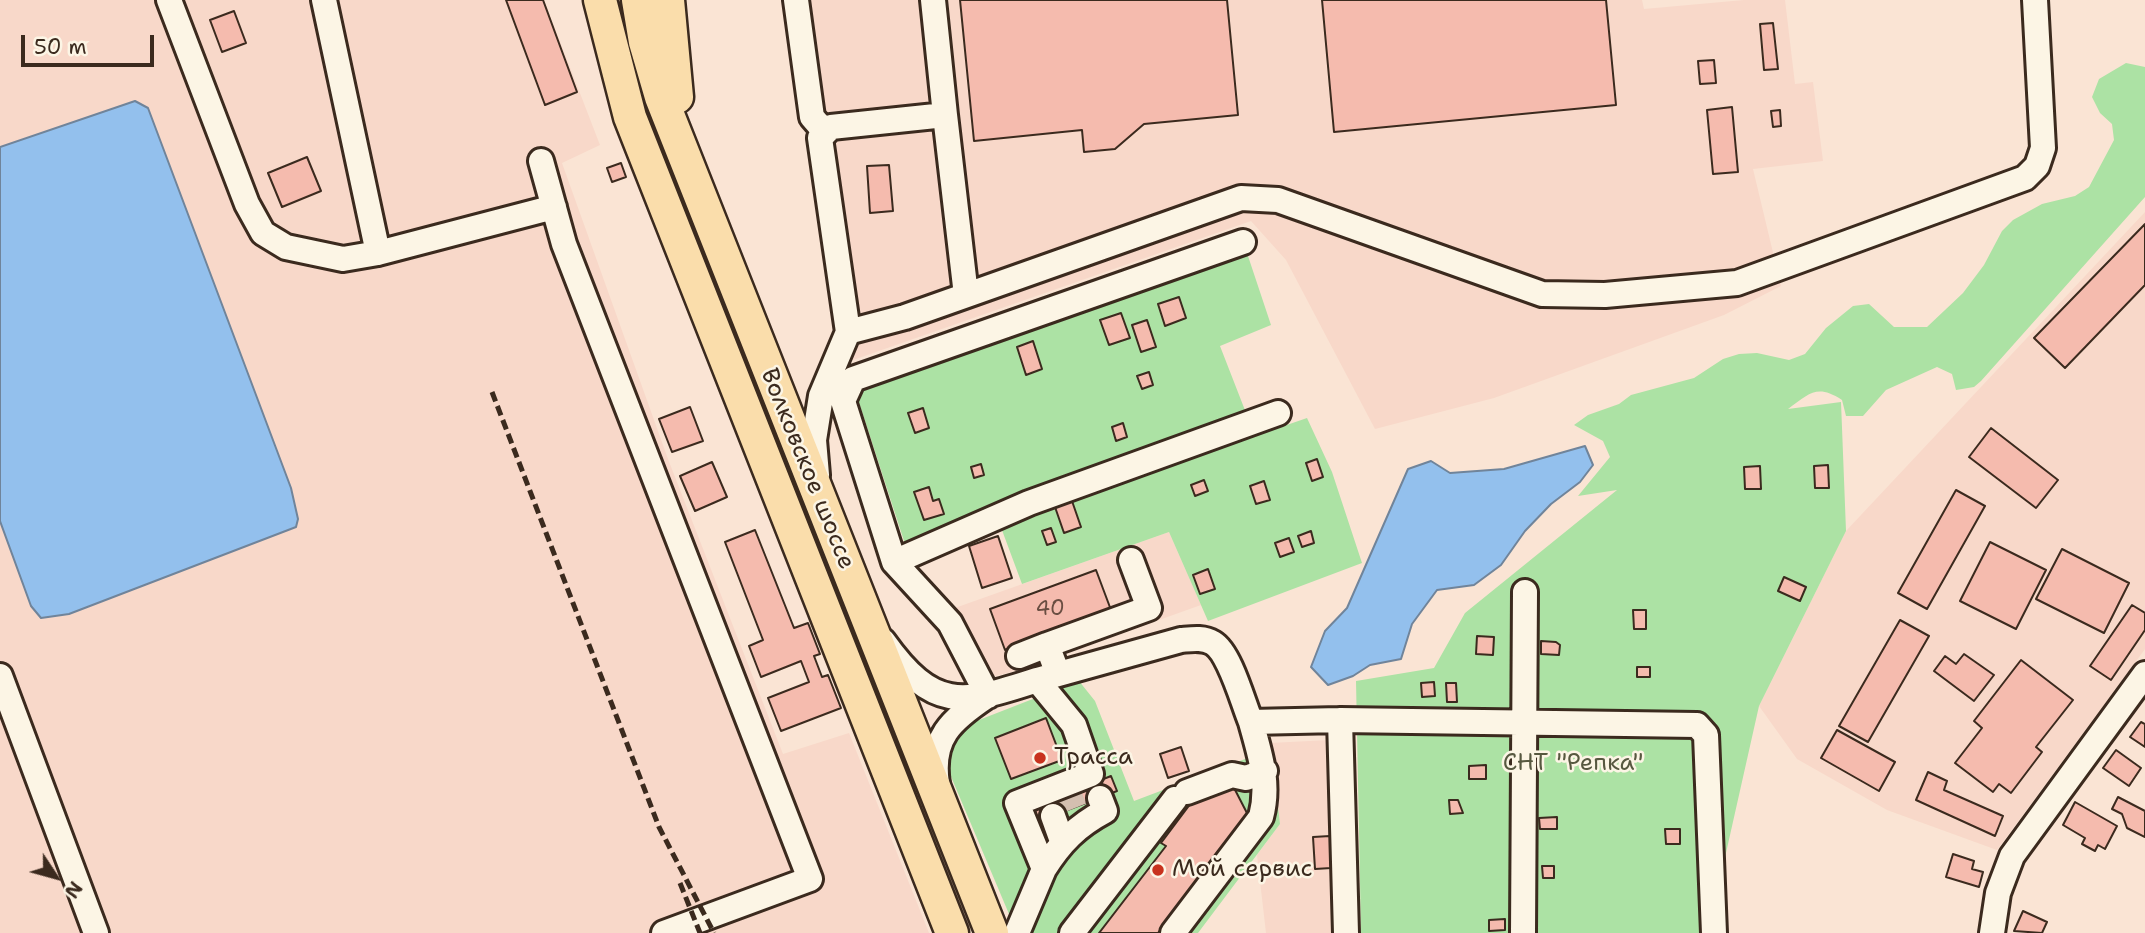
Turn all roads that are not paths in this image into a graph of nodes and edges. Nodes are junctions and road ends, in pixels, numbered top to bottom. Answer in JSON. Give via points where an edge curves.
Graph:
{"nodes":[{"id":1,"x":169,"y":0,"type":"edge"},
{"id":2,"x":324,"y":0,"type":"edge"},
{"id":3,"x":600,"y":0,"type":"edge"},
{"id":4,"x":638,"y":0,"type":"edge"},
{"id":5,"x":668,"y":0,"type":"edge"},
{"id":6,"x":796,"y":0,"type":"edge"},
{"id":7,"x":933,"y":0,"type":"edge"},
{"id":8,"x":2035,"y":0,"type":"edge"},
{"id":9,"x":945,"y":115,"type":"junction"},
{"id":10,"x":825,"y":132,"type":"junction"},
{"id":11,"x":541,"y":161,"type":"dead end"},
{"id":12,"x":554,"y":207,"type":"junction"},
{"id":13,"x":716,"y":240,"type":"junction"},
{"id":14,"x":1243,"y":242,"type":"dead end"},
{"id":15,"x":378,"y":253,"type":"junction"},
{"id":16,"x":966,"y":295,"type":"junction"},
{"id":17,"x":848,"y":332,"type":"junction"},
{"id":18,"x":1278,"y":413,"type":"dead end"},
{"id":19,"x":820,"y":500,"type":"junction"},
{"id":20,"x":1131,"y":560,"type":"dead end"},
{"id":21,"x":894,"y":562,"type":"junction"},
{"id":22,"x":1525,"y":592,"type":"dead end"},
{"id":23,"x":865,"y":614,"type":"junction"},
{"id":24,"x":1047,"y":645,"type":"junction"},
{"id":25,"x":1018,"y":656,"type":"dead end"},
{"id":26,"x":2145,"y":674,"type":"edge"},
{"id":27,"x":0,"y":676,"type":"edge"},
{"id":28,"x":1047,"y":677,"type":"junction"},
{"id":29,"x":988,"y":696,"type":"junction"},
{"id":30,"x":1340,"y":720,"type":"junction"},
{"id":31,"x":1251,"y":722,"type":"junction"},
{"id":32,"x":1527,"y":724,"type":"junction"},
{"id":33,"x":1265,"y":771,"type":"junction"},
{"id":34,"x":1095,"y":785,"type":"junction"},
{"id":35,"x":939,"y":799,"type":"junction"},
{"id":36,"x":1062,"y":803,"type":"junction"},
{"id":37,"x":1044,"y":869,"type":"junction"},
{"id":38,"x":96,"y":933,"type":"edge"},
{"id":39,"x":666,"y":933,"type":"edge"},
{"id":40,"x":952,"y":933,"type":"edge"},
{"id":41,"x":1013,"y":933,"type":"edge"},
{"id":42,"x":1072,"y":933,"type":"edge"},
{"id":43,"x":1173,"y":933,"type":"edge"},
{"id":44,"x":1346,"y":933,"type":"edge"},
{"id":45,"x":1523,"y":933,"type":"edge"},
{"id":46,"x":1714,"y":933,"type":"edge"},
{"id":47,"x":1992,"y":933,"type":"edge"}],
"edges":[{"from":1,"to":15,"type":"street","via":[[247,204],[263,233],[286,247],[343,259]]},
{"from":2,"to":15,"type":"street"},
{"from":3,"to":40,"type":"main road","name":"Волковское шоссе","via":[[630,117]]},
{"from":4,"to":13,"type":"main road","name":"Волковское шоссе","via":[[661,97]]},
{"from":5,"to":13,"type":"main road","via":[[677,97]]},
{"from":6,"to":10,"type":"street","via":[[812,117]]},
{"from":7,"to":9,"type":"street"},
{"from":8,"to":16,"type":"street","via":[[2043,148],[2037,166],[2025,178],[1737,283],[1605,295],[1542,294],[1278,200],[1241,198]]},
{"from":9,"to":10,"type":"street","via":[[831,127]]},
{"from":9,"to":16,"type":"street"},
{"from":10,"to":17,"type":"street","via":[[820,149]]},
{"from":11,"to":12,"type":"street"},
{"from":12,"to":15,"type":"street"},
{"from":12,"to":39,"type":"street","via":[[569,257],[810,878]]},
{"from":13,"to":19,"type":"main road","name":"Волковское шоссе"},
{"from":14,"to":21,"type":"street","via":[[853,379],[843,401]]},
{"from":16,"to":17,"type":"street"},
{"from":17,"to":19,"type":"street","via":[[821,396],[814,440]]},
{"from":18,"to":21,"type":"street","via":[[1028,503]]},
{"from":19,"to":23,"type":"main road","name":"Волковское шоссе"},
{"from":20,"to":24,"type":"street","via":[[1149,608]]},
{"from":21,"to":29,"type":"street","via":[[950,623]]},
{"from":22,"to":32,"type":"street"},
{"from":23,"to":29,"type":"street","via":[[918,682],[945,696]]},
{"from":23,"to":35,"type":"main road","name":"Волковское шоссе"},
{"from":24,"to":25,"type":"street"},
{"from":24,"to":28,"type":"street"},
{"from":26,"to":47,"type":"street","via":[[2012,856],[1998,893]]},
{"from":27,"to":38,"type":"street"},
{"from":28,"to":29,"type":"street"},
{"from":28,"to":31,"type":"street","via":[[1200,638],[1216,644],[1227,659]]},
{"from":28,"to":34,"type":"street","via":[[1074,725]]},
{"from":29,"to":35,"type":"street","via":[[966,710],[941,737],[935,772]]},
{"from":30,"to":31,"type":"street"},
{"from":30,"to":32,"type":"street"},
{"from":30,"to":44,"type":"street"},
{"from":31,"to":33,"type":"street"},
{"from":32,"to":45,"type":"street"},
{"from":32,"to":46,"type":"street","via":[[1697,725],[1706,735]]},
{"from":33,"to":42,"type":"street","via":[[1246,778],[1232,775],[1181,795]]},
{"from":33,"to":43,"type":"street","via":[[1261,817]]},
{"from":34,"to":36,"type":"street"},
{"from":34,"to":36,"type":"street","via":[[1105,810]]},
{"from":35,"to":41,"type":"main road","name":"Волковское шоссе"},
{"from":36,"to":37,"type":"street","via":[[1062,841]]},
{"from":36,"to":37,"type":"street","via":[[1017,803]]},
{"from":37,"to":41,"type":"street"}]}
